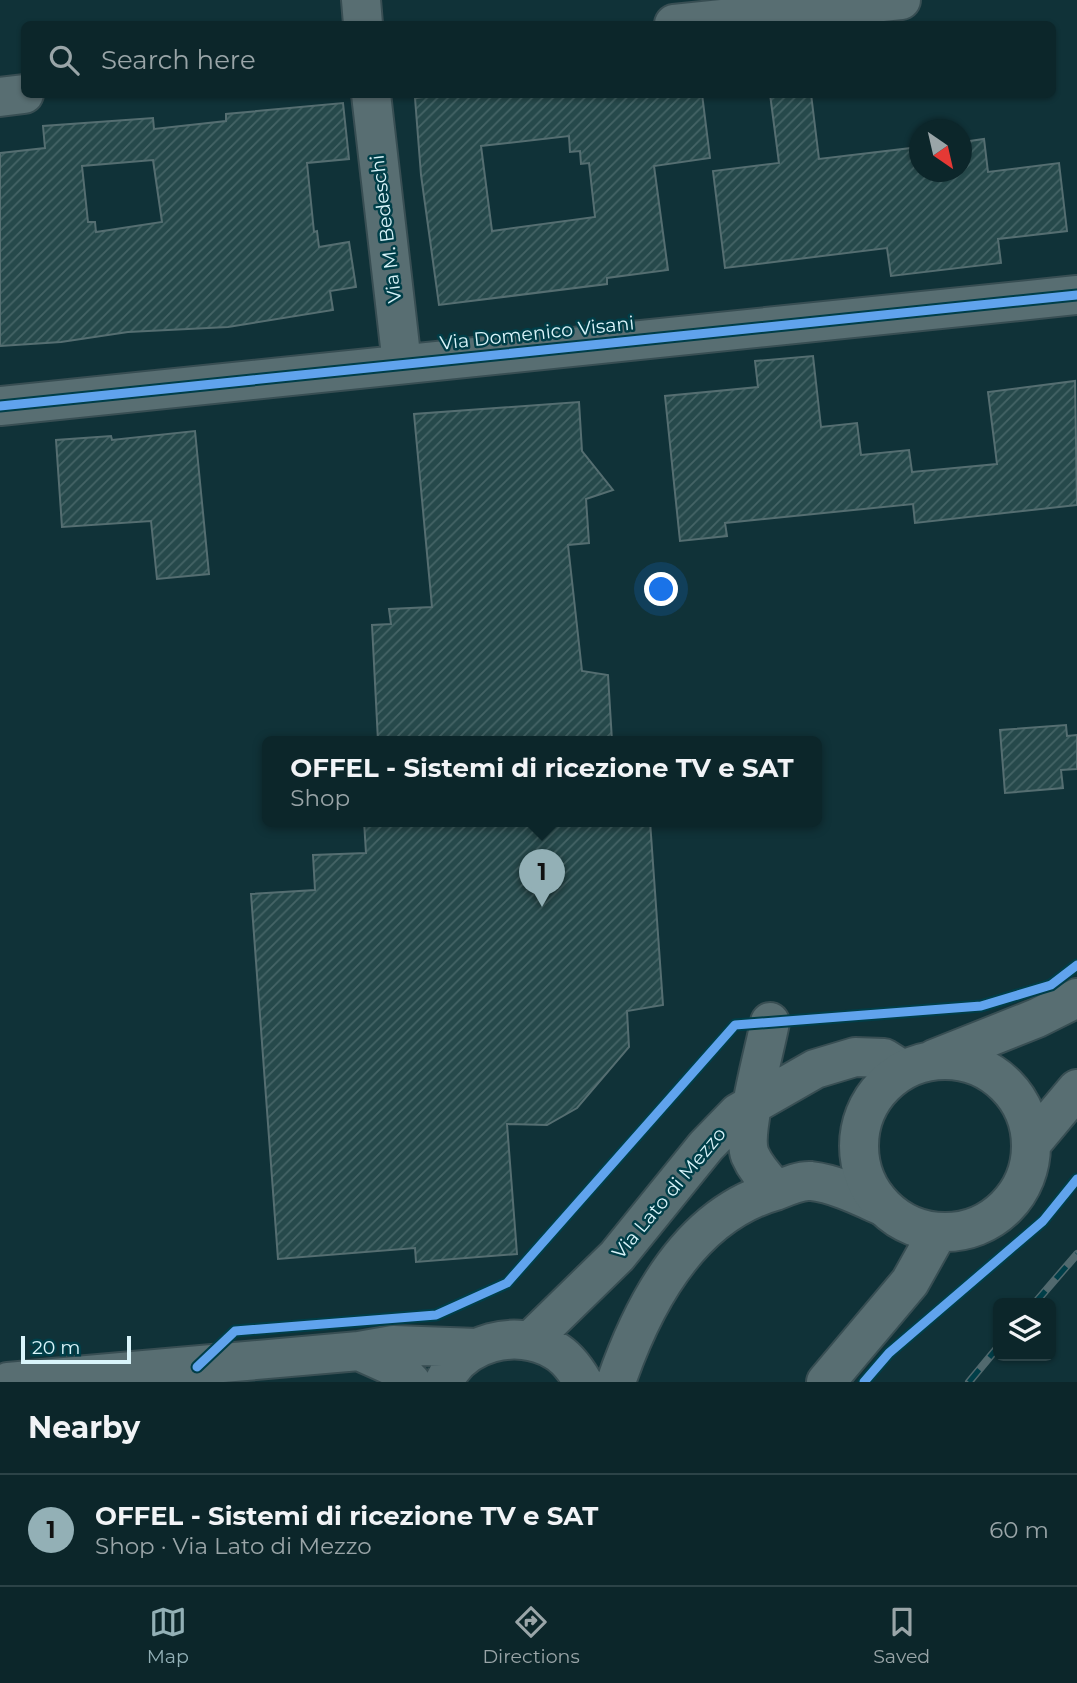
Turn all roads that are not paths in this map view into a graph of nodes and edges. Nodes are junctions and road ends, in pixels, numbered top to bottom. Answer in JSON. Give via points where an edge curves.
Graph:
{"nodes":[{"id":1,"x":361,"y":0,"type":"edge"},
{"id":2,"x":901,"y":0,"type":"edge"},
{"id":3,"x":363,"y":21,"type":"edge"},
{"id":4,"x":702,"y":21,"type":"edge"},
{"id":5,"x":21,"y":94,"type":"edge"},
{"id":6,"x":0,"y":97,"type":"edge"},
{"id":7,"x":371,"y":98,"type":"edge"},
{"id":8,"x":1077,"y":295,"type":"edge"},
{"id":9,"x":402,"y":364,"type":"junction"},
{"id":10,"x":0,"y":406,"type":"edge"},
{"id":11,"x":1077,"y":998,"type":"edge"},
{"id":12,"x":770,"y":1022,"type":"dead end"},
{"id":13,"x":918,"y":1065,"type":"junction"},
{"id":14,"x":1077,"y":1088,"type":"edge"},
{"id":15,"x":755,"y":1102,"type":"junction"},
{"id":16,"x":1031,"y":1144,"type":"junction"},
{"id":17,"x":776,"y":1190,"type":"junction"},
{"id":18,"x":882,"y":1206,"type":"junction"},
{"id":19,"x":938,"y":1232,"type":"junction"},
{"id":20,"x":530,"y":1341,"type":"junction"},
{"id":21,"x":478,"y":1348,"type":"junction"},
{"id":22,"x":359,"y":1352,"type":"junction"},
{"id":23,"x":8,"y":1382,"type":"edge"},
{"id":24,"x":411,"y":1382,"type":"edge"},
{"id":25,"x":444,"y":1382,"type":"edge"},
{"id":26,"x":583,"y":1382,"type":"edge"},
{"id":27,"x":616,"y":1382,"type":"edge"},
{"id":28,"x":826,"y":1382,"type":"edge"}],
"edges":[{"from":1,"to":3,"type":"street"},
{"from":2,"to":4,"type":"street"},
{"from":5,"to":6,"type":"street"},
{"from":7,"to":9,"type":"street","name":"Via M. Bedeschi"},
{"from":8,"to":9,"type":"street","name":"Via Domenico Visani"},
{"from":9,"to":10,"type":"street","name":"Via Domenico Visani"},
{"from":11,"to":13,"type":"street"},
{"from":12,"to":15,"type":"street"},
{"from":13,"to":15,"type":"street","name":"Via Lato di Mezzo","via":[[855,1057],[815,1069]]},
{"from":13,"to":16,"type":"street","via":[[961,1060],[988,1071],[1011,1089],[1026,1115]]},
{"from":13,"to":18,"type":"street","via":[[882,1086],[867,1107],[859,1133],[859,1159],[867,1184]]},
{"from":14,"to":16,"type":"street"},
{"from":15,"to":17,"type":"street","via":[[747,1130],[749,1153]]},
{"from":15,"to":20,"type":"street","name":"Via Lato di Mezzo","via":[[737,1113],[617,1256]]},
{"from":16,"to":19,"type":"street","via":[[1027,1172],[1014,1198],[992,1217],[966,1229]]},
{"from":17,"to":18,"type":"street","via":[[808,1181],[846,1190]]},
{"from":17,"to":27,"type":"street","via":[[761,1194],[718,1221],[680,1256],[654,1292]]},
{"from":18,"to":19,"type":"street","via":[[917,1228]]},
{"from":19,"to":28,"type":"street","via":[[910,1282]]},
{"from":20,"to":21,"type":"street","via":[[503,1340]]},
{"from":20,"to":26,"type":"street","via":[[554,1350]]},
{"from":21,"to":22,"type":"street","via":[[393,1345]]},
{"from":21,"to":25,"type":"street","via":[[460,1360]]},
{"from":22,"to":23,"type":"street"},
{"from":22,"to":24,"type":"street","via":[[397,1368]]}]}
